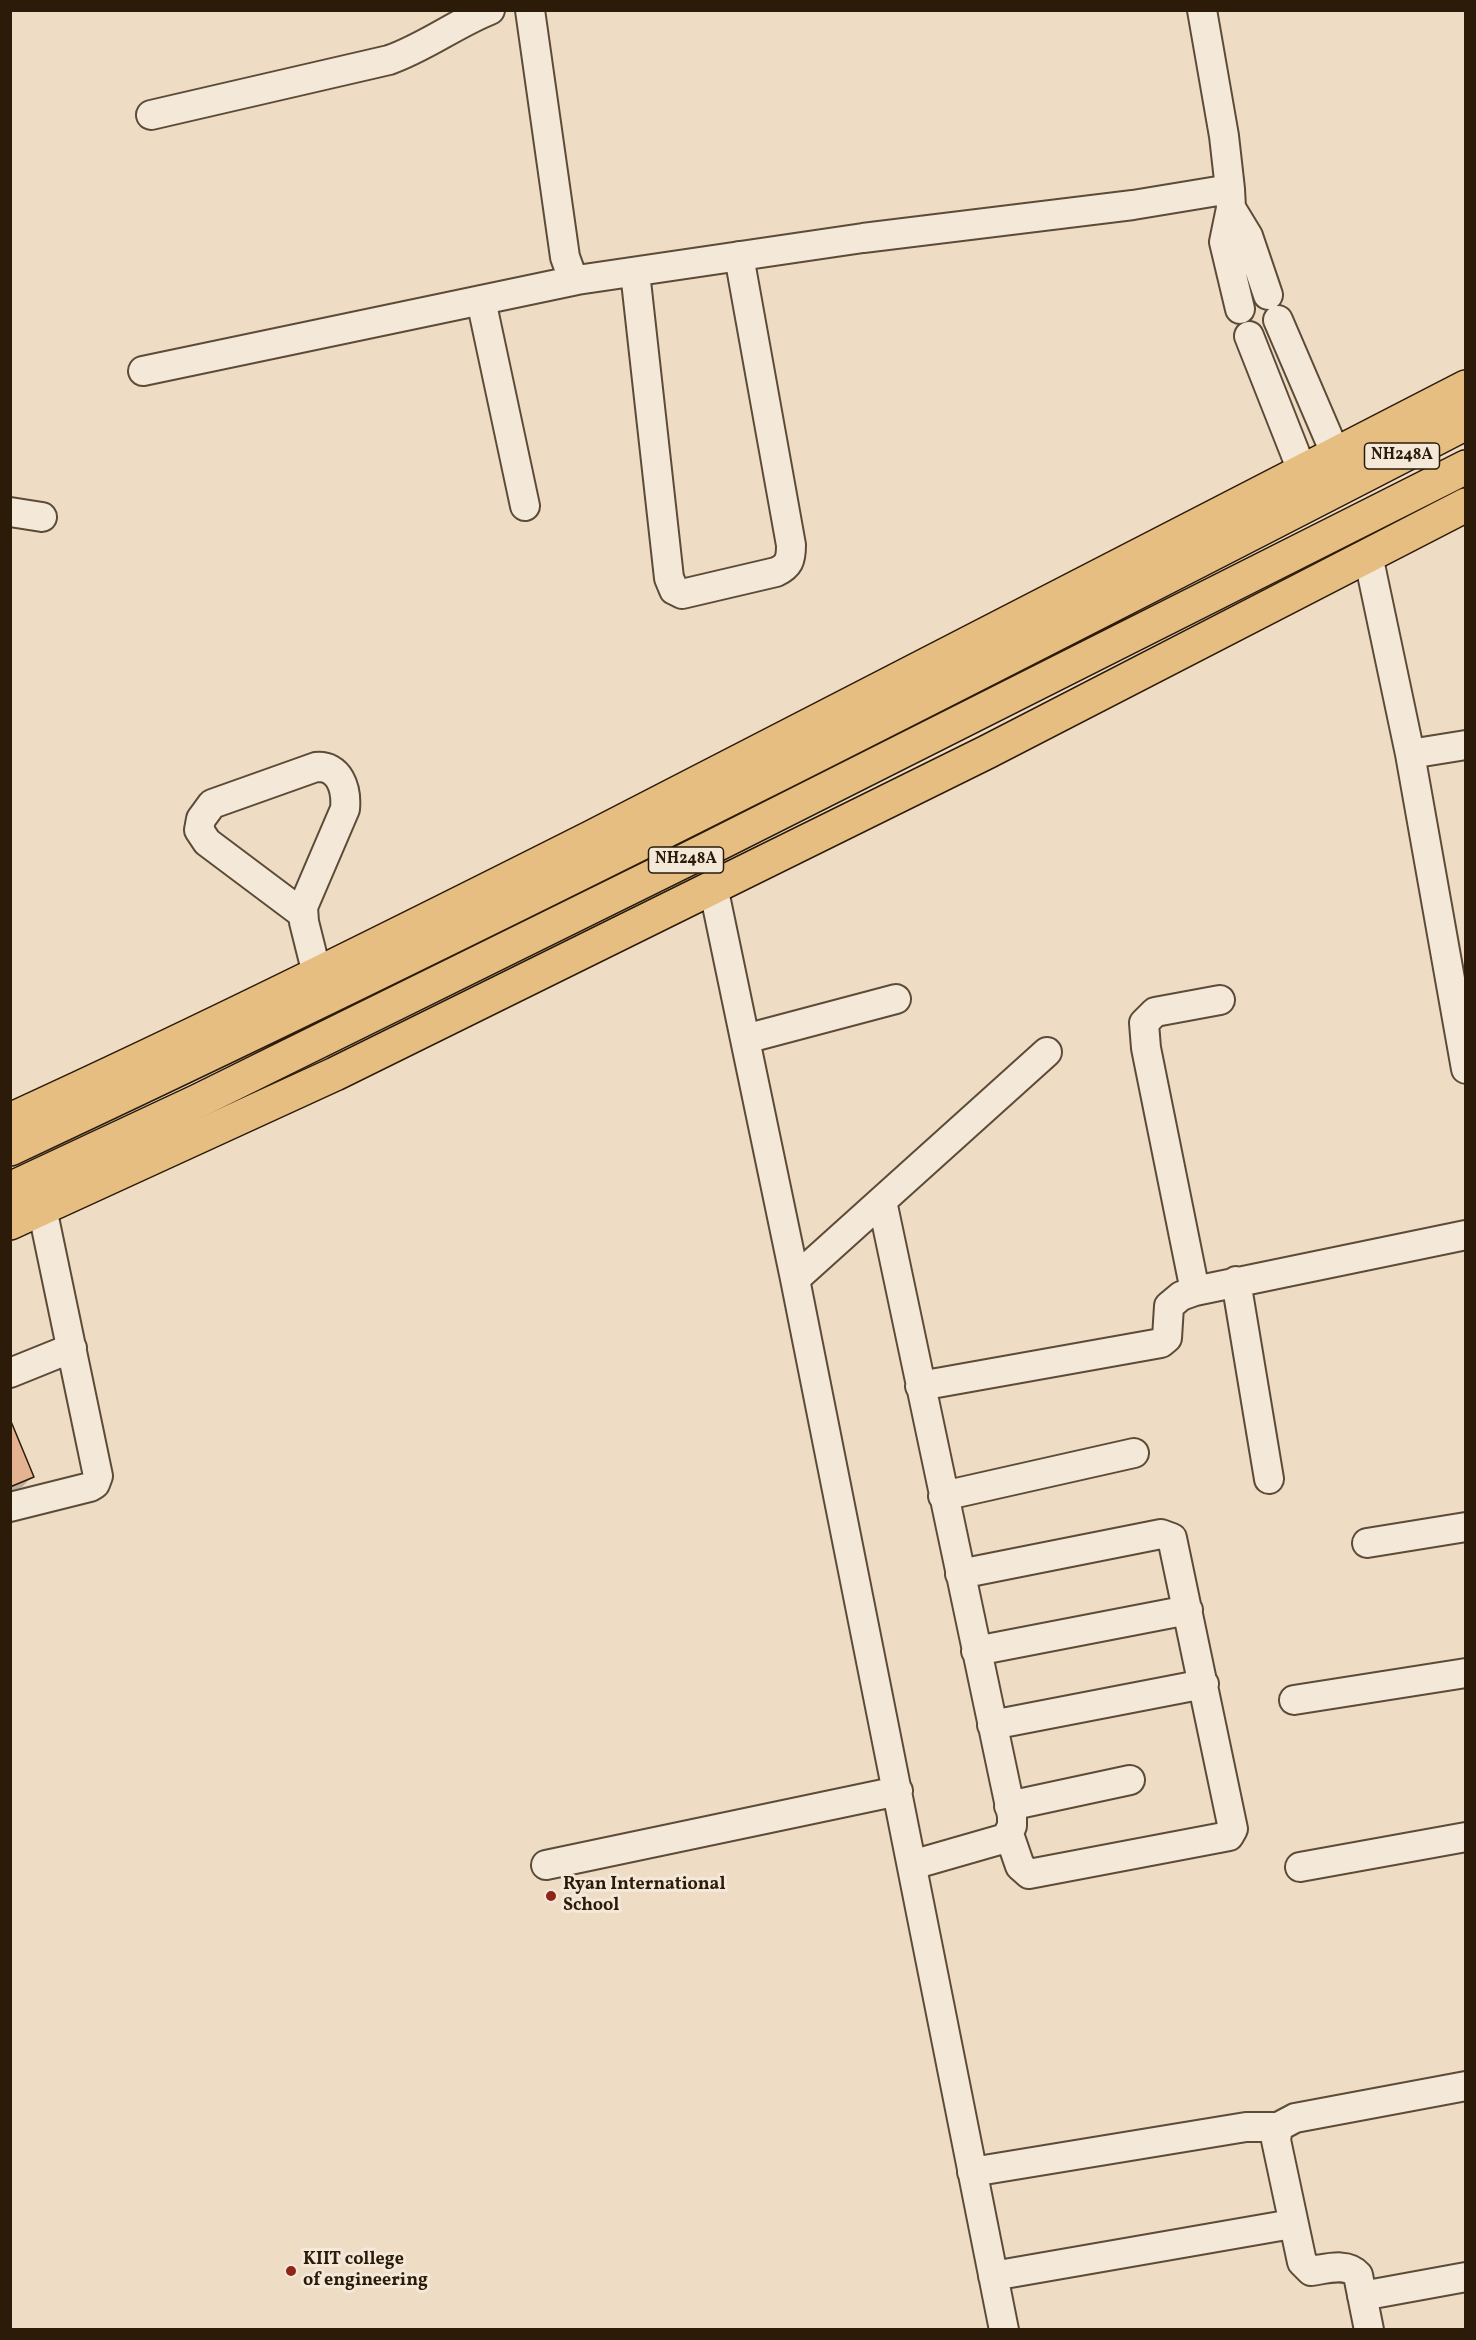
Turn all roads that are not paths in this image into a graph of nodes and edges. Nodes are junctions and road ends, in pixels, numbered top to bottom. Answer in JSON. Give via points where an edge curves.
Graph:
{"nodes":[{"id":1,"x":490,"y":10,"type":"edge"},
{"id":2,"x":530,"y":10,"type":"edge"},
{"id":3,"x":1202,"y":10,"type":"edge"},
{"id":4,"x":151,"y":115,"type":"dead end"},
{"id":5,"x":1230,"y":198,"type":"junction"},
{"id":6,"x":739,"y":256,"type":"junction"},
{"id":7,"x":635,"y":272,"type":"junction"},
{"id":8,"x":577,"y":280,"type":"junction"},
{"id":9,"x":482,"y":300,"type":"junction"},
{"id":10,"x":1240,"y":309,"type":"dead end"},
{"id":11,"x":1249,"y":336,"type":"dead end"},
{"id":12,"x":143,"y":371,"type":"dead end"},
{"id":13,"x":1466,"y":387,"type":"edge"},
{"id":14,"x":1466,"y":423,"type":"edge"},
{"id":15,"x":1336,"y":454,"type":"junction"},
{"id":16,"x":1466,"y":467,"type":"edge"},
{"id":17,"x":1303,"y":473,"type":"junction"},
{"id":18,"x":1466,"y":505,"type":"edge"},
{"id":19,"x":525,"y":506,"type":"dead end"},
{"id":20,"x":10,"y":512,"type":"edge"},
{"id":21,"x":42,"y":517,"type":"dead end"},
{"id":22,"x":1368,"y":555,"type":"junction"},
{"id":23,"x":1466,"y":746,"type":"edge"},
{"id":24,"x":1410,"y":754,"type":"junction"},
{"id":25,"x":712,"y":886,"type":"junction"},
{"id":26,"x":303,"y":914,"type":"junction"},
{"id":27,"x":1456,"y":972,"type":"edge"},
{"id":28,"x":317,"y":974,"type":"junction"},
{"id":29,"x":896,"y":999,"type":"dead end"},
{"id":30,"x":1220,"y":1000,"type":"dead end"},
{"id":31,"x":745,"y":1039,"type":"junction"},
{"id":32,"x":1047,"y":1052,"type":"dead end"},
{"id":33,"x":1466,"y":1068,"type":"edge"},
{"id":34,"x":10,"y":1120,"type":"edge"},
{"id":35,"x":10,"y":1149,"type":"edge"},
{"id":36,"x":10,"y":1189,"type":"edge"},
{"id":37,"x":882,"y":1201,"type":"junction"},
{"id":38,"x":42,"y":1208,"type":"junction"},
{"id":39,"x":10,"y":1223,"type":"edge"},
{"id":40,"x":1466,"y":1235,"type":"edge"},
{"id":41,"x":795,"y":1279,"type":"junction"},
{"id":42,"x":1236,"y":1281,"type":"junction"},
{"id":43,"x":1195,"y":1291,"type":"junction"},
{"id":44,"x":72,"y":1348,"type":"junction"},
{"id":45,"x":10,"y":1373,"type":"edge"},
{"id":46,"x":920,"y":1386,"type":"junction"},
{"id":47,"x":1134,"y":1453,"type":"dead end"},
{"id":48,"x":1269,"y":1479,"type":"dead end"},
{"id":49,"x":943,"y":1496,"type":"junction"},
{"id":50,"x":10,"y":1507,"type":"edge"},
{"id":51,"x":1466,"y":1527,"type":"edge"},
{"id":52,"x":1366,"y":1543,"type":"dead end"},
{"id":53,"x":960,"y":1574,"type":"junction"},
{"id":54,"x":1188,"y":1610,"type":"junction"},
{"id":55,"x":976,"y":1651,"type":"junction"},
{"id":56,"x":1466,"y":1672,"type":"edge"},
{"id":57,"x":1204,"y":1684,"type":"junction"},
{"id":58,"x":1294,"y":1700,"type":"dead end"},
{"id":59,"x":992,"y":1725,"type":"junction"},
{"id":60,"x":1130,"y":1780,"type":"dead end"},
{"id":61,"x":898,"y":1791,"type":"junction"},
{"id":62,"x":1010,"y":1806,"type":"junction"},
{"id":63,"x":1009,"y":1834,"type":"junction"},
{"id":64,"x":1466,"y":1837,"type":"edge"},
{"id":65,"x":546,"y":1865,"type":"dead end"},
{"id":66,"x":912,"y":1865,"type":"junction"},
{"id":67,"x":1300,"y":1867,"type":"dead end"},
{"id":68,"x":1466,"y":2086,"type":"edge"},
{"id":69,"x":1278,"y":2127,"type":"junction"},
{"id":70,"x":972,"y":2172,"type":"junction"},
{"id":71,"x":1292,"y":2224,"type":"junction"},
{"id":72,"x":993,"y":2276,"type":"junction"},
{"id":73,"x":1466,"y":2277,"type":"edge"},
{"id":74,"x":1362,"y":2296,"type":"junction"},
{"id":75,"x":1004,"y":2330,"type":"edge"},
{"id":76,"x":1369,"y":2330,"type":"edge"}],
"edges":[{"from":1,"to":4,"type":"street","via":[[389,60]]},
{"from":2,"to":8,"type":"street","via":[[565,257]]},
{"from":3,"to":5,"type":"street","via":[[1224,136]]},
{"from":5,"to":6,"type":"street","via":[[1133,205]]},
{"from":5,"to":10,"type":"street","via":[[1224,242]]},
{"from":5,"to":15,"type":"street"},
{"from":6,"to":7,"type":"street"},
{"from":6,"to":7,"type":"street","via":[[791,557],[785,568],[776,572],[682,594],[674,590],[669,578]]},
{"from":7,"to":8,"type":"street"},
{"from":8,"to":9,"type":"street"},
{"from":9,"to":12,"type":"street"},
{"from":9,"to":19,"type":"street"},
{"from":11,"to":17,"type":"street"},
{"from":13,"to":15,"type":"main road"},
{"from":14,"to":35,"type":"main road","number":"NH248A","via":[[678,824],[178,1071]]},
{"from":15,"to":17,"type":"main road"},
{"from":16,"to":36,"type":"main road","number":"NH248A","via":[[315,1044]]},
{"from":17,"to":28,"type":"main road","via":[[832,716]]},
{"from":18,"to":22,"type":"main road"},
{"from":20,"to":21,"type":"street"},
{"from":22,"to":24,"type":"street"},
{"from":22,"to":25,"type":"main road","via":[[987,752]]},
{"from":23,"to":24,"type":"street"},
{"from":24,"to":27,"type":"street"},
{"from":25,"to":31,"type":"street"},
{"from":25,"to":38,"type":"main road","via":[[335,1074]]},
{"from":26,"to":26,"type":"street","via":[[345,809],[344,789],[327,766],[212,804],[201,819],[200,830],[207,842]]},
{"from":26,"to":28,"type":"street"},
{"from":27,"to":33,"type":"street"},
{"from":28,"to":34,"type":"main road"},
{"from":29,"to":31,"type":"street"},
{"from":30,"to":43,"type":"street","via":[[1155,1012],[1144,1023]]},
{"from":31,"to":41,"type":"street"},
{"from":32,"to":37,"type":"street"},
{"from":37,"to":41,"type":"street"},
{"from":37,"to":46,"type":"street"},
{"from":38,"to":39,"type":"main road"},
{"from":38,"to":44,"type":"street"},
{"from":40,"to":42,"type":"street"},
{"from":41,"to":61,"type":"street"},
{"from":42,"to":43,"type":"street"},
{"from":42,"to":48,"type":"street"},
{"from":43,"to":46,"type":"street","via":[[1169,1306],[1167,1338],[1161,1343]]},
{"from":44,"to":45,"type":"street"},
{"from":44,"to":50,"type":"street","via":[[98,1480],[90,1487]]},
{"from":46,"to":49,"type":"street"},
{"from":47,"to":49,"type":"street"},
{"from":49,"to":53,"type":"street"},
{"from":51,"to":52,"type":"street"},
{"from":53,"to":54,"type":"street","via":[[1167,1535],[1175,1547]]},
{"from":53,"to":55,"type":"street"},
{"from":54,"to":55,"type":"street"},
{"from":54,"to":57,"type":"street"},
{"from":55,"to":59,"type":"street"},
{"from":56,"to":58,"type":"street"},
{"from":57,"to":59,"type":"street"},
{"from":57,"to":63,"type":"street","via":[[1233,1826],[1229,1836],[1029,1874],[1020,1866]]},
{"from":59,"to":62,"type":"street"},
{"from":60,"to":62,"type":"street"},
{"from":61,"to":65,"type":"street"},
{"from":61,"to":66,"type":"street"},
{"from":62,"to":63,"type":"street"},
{"from":63,"to":66,"type":"street","via":[[1001,1840]]},
{"from":64,"to":67,"type":"street"},
{"from":66,"to":70,"type":"street"},
{"from":68,"to":69,"type":"street","via":[[1295,2118]]},
{"from":69,"to":70,"type":"street","via":[[1246,2127]]},
{"from":69,"to":71,"type":"street","via":[[1276,2140]]},
{"from":70,"to":72,"type":"street"},
{"from":71,"to":72,"type":"street"},
{"from":71,"to":74,"type":"street","via":[[1305,2267],[1311,2271],[1344,2267],[1353,2270],[1358,2275]]},
{"from":72,"to":75,"type":"street"},
{"from":73,"to":74,"type":"street"},
{"from":74,"to":76,"type":"street"}]}
